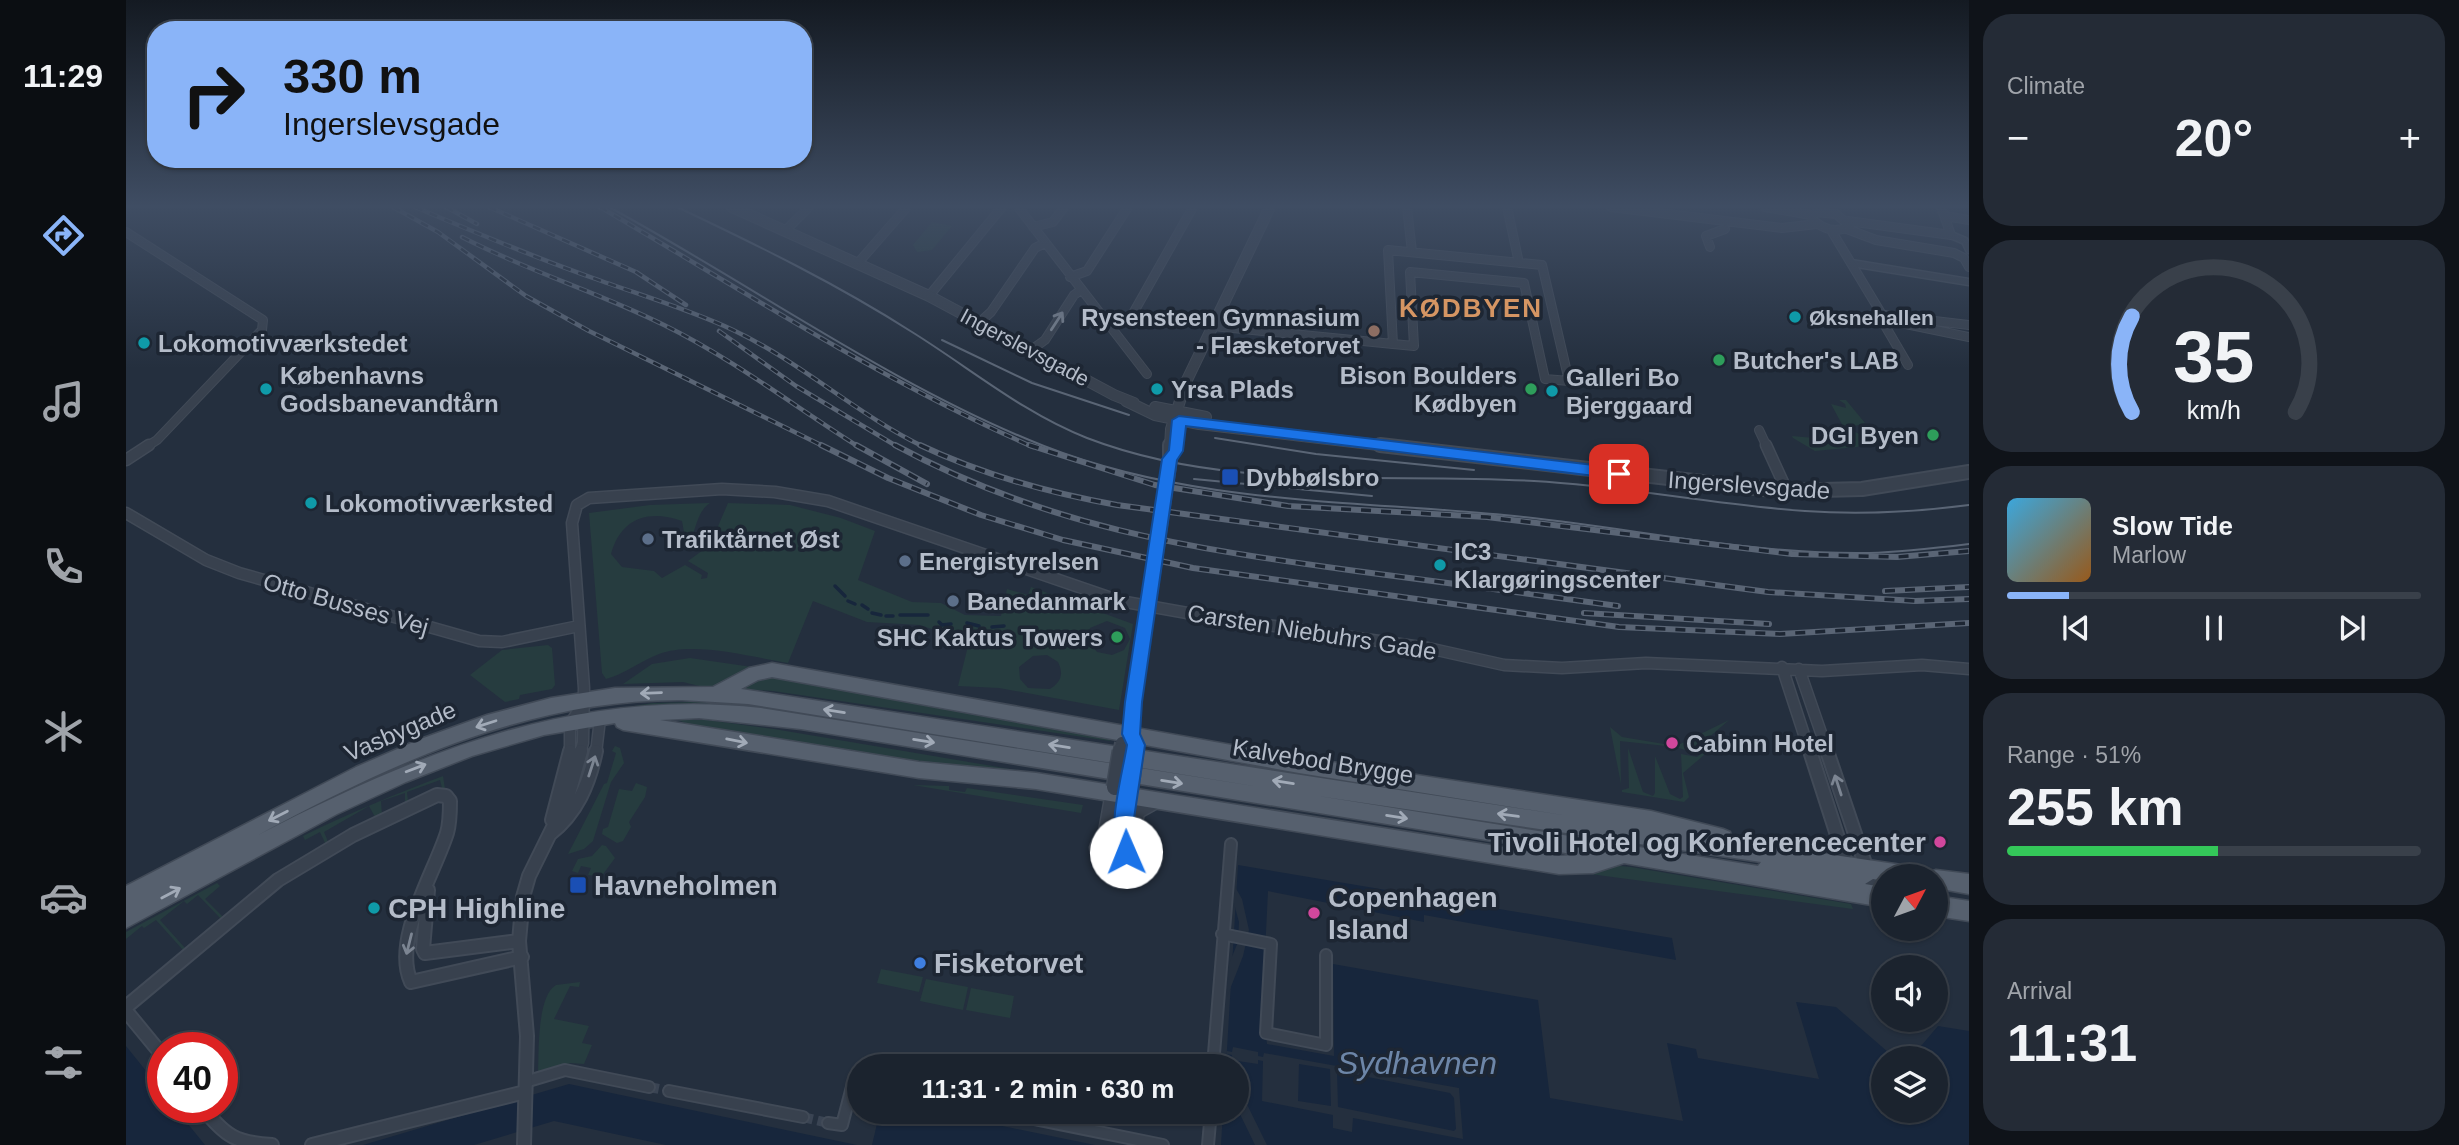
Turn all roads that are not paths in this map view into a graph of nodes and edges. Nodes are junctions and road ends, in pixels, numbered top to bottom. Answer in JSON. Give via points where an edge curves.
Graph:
{"nodes":[{"id":1,"x":170,"y":260,"type":"edge"},
{"id":2,"x":852,"y":260,"type":"edge"},
{"id":3,"x":860,"y":260,"type":"edge"},
{"id":4,"x":958,"y":260,"type":"edge"},
{"id":5,"x":1026,"y":260,"type":"edge"},
{"id":6,"x":1058,"y":260,"type":"edge"},
{"id":7,"x":1094,"y":260,"type":"edge"},
{"id":8,"x":1162,"y":260,"type":"edge"},
{"id":9,"x":1244,"y":260,"type":"edge"},
{"id":10,"x":1389,"y":260,"type":"edge"},
{"id":11,"x":1494,"y":260,"type":"edge"},
{"id":12,"x":1849,"y":260,"type":"edge"},
{"id":13,"x":858,"y":263,"type":"junction"},
{"id":14,"x":1519,"y":263,"type":"joint"},
{"id":15,"x":1851,"y":264,"type":"junction"},
{"id":16,"x":1070,"y":276,"type":"junction"},
{"id":17,"x":1969,"y":282,"type":"edge"},
{"id":18,"x":1081,"y":290,"type":"junction"},
{"id":19,"x":929,"y":296,"type":"junction"},
{"id":20,"x":1885,"y":316,"type":"junction"},
{"id":21,"x":979,"y":323,"type":"junction"},
{"id":22,"x":1107,"y":324,"type":"junction"},
{"id":23,"x":1969,"y":325,"type":"edge"},
{"id":24,"x":1213,"y":326,"type":"junction"},
{"id":25,"x":1969,"y":337,"type":"edge"},
{"id":26,"x":1393,"y":344,"type":"junction"},
{"id":27,"x":1031,"y":350,"type":"junction"},
{"id":28,"x":1908,"y":365,"type":"dead end"},
{"id":29,"x":1147,"y":374,"type":"dead end"},
{"id":30,"x":1126,"y":401,"type":"joint"},
{"id":31,"x":1177,"y":417,"type":"junction"},
{"id":32,"x":1237,"y":427,"type":"joint"},
{"id":33,"x":1759,"y":430,"type":"dead end"},
{"id":34,"x":126,"y":460,"type":"edge"},
{"id":35,"x":1969,"y":472,"type":"edge"},
{"id":36,"x":1787,"y":491,"type":"junction"},
{"id":37,"x":126,"y":513,"type":"edge"},
{"id":38,"x":579,"y":626,"type":"junction"},
{"id":39,"x":1782,"y":667,"type":"junction"},
{"id":40,"x":1799,"y":669,"type":"junction"},
{"id":41,"x":1969,"y":669,"type":"edge"},
{"id":42,"x":585,"y":700,"type":"junction"},
{"id":43,"x":714,"y":703,"type":"junction"},
{"id":44,"x":584,"y":721,"type":"junction"},
{"id":45,"x":1130,"y":741,"type":"junction"},
{"id":46,"x":1122,"y":792,"type":"junction"},
{"id":47,"x":1154,"y":801,"type":"junction"},
{"id":48,"x":549,"y":834,"type":"junction"},
{"id":49,"x":1231,"y":844,"type":"dead end"},
{"id":50,"x":1625,"y":853,"type":"junction"},
{"id":51,"x":1794,"y":857,"type":"junction"},
{"id":52,"x":1125,"y":858,"type":"junction"},
{"id":53,"x":1727,"y":870,"type":"junction"},
{"id":54,"x":1855,"y":870,"type":"junction"},
{"id":55,"x":1871,"y":872,"type":"edge"},
{"id":56,"x":429,"y":879,"type":"junction"},
{"id":57,"x":1948,"y":881,"type":"edge"},
{"id":58,"x":1969,"y":884,"type":"edge"},
{"id":59,"x":1871,"y":888,"type":"edge"},
{"id":60,"x":1871,"y":896,"type":"edge"},
{"id":61,"x":126,"y":897,"type":"edge"},
{"id":62,"x":1948,"y":908,"type":"edge"},
{"id":63,"x":1969,"y":911,"type":"edge"},
{"id":64,"x":126,"y":918,"type":"edge"},
{"id":65,"x":1226,"y":935,"type":"junction"},
{"id":66,"x":519,"y":942,"type":"junction"},
{"id":67,"x":1326,"y":955,"type":"dead end"},
{"id":68,"x":522,"y":957,"type":"junction"},
{"id":69,"x":126,"y":1009,"type":"edge"},
{"id":70,"x":147,"y":1036,"type":"edge"},
{"id":71,"x":1214,"y":1054,"type":"edge"},
{"id":72,"x":649,"y":1087,"type":"tunnel mouth"},
{"id":73,"x":525,"y":1090,"type":"junction"},
{"id":74,"x":669,"y":1091,"type":"tunnel mouth"},
{"id":75,"x":847,"y":1106,"type":"edge"},
{"id":76,"x":803,"y":1117,"type":"tunnel mouth"},
{"id":77,"x":828,"y":1122,"type":"dead end"},
{"id":78,"x":215,"y":1123,"type":"edge"},
{"id":79,"x":1059,"y":1124,"type":"edge"},
{"id":80,"x":1209,"y":1124,"type":"edge"},
{"id":81,"x":524,"y":1139,"type":"edge"},
{"id":82,"x":272,"y":1145,"type":"edge"},
{"id":83,"x":312,"y":1145,"type":"edge"},
{"id":84,"x":1163,"y":1145,"type":"edge"},
{"id":85,"x":1208,"y":1145,"type":"edge"}],
"edges":[{"from":1,"to":34,"type":"street","via":[[263,324],[158,440]]},
{"from":2,"to":13,"type":"street","name":"Ingerslevsgade"},
{"from":3,"to":13,"type":"street"},
{"from":4,"to":19,"type":"street"},
{"from":5,"to":21,"type":"street"},
{"from":6,"to":16,"type":"street"},
{"from":7,"to":16,"type":"street","via":[[1087,271]]},
{"from":8,"to":22,"type":"street","via":[[1130,317]]},
{"from":9,"to":24,"type":"street"},
{"from":10,"to":26,"type":"street"},
{"from":11,"to":14,"type":"street"},
{"from":12,"to":15,"type":"street"},
{"from":13,"to":19,"type":"street","name":"Ingerslevsgade"},
{"from":14,"to":26,"type":"street","via":[[1542,265],[1569,381],[1545,379],[1524,283],[1410,272],[1414,346]]},
{"from":15,"to":17,"type":"street"},
{"from":15,"to":20,"type":"street"},
{"from":16,"to":18,"type":"street"},
{"from":18,"to":22,"type":"street"},
{"from":27,"to":18,"type":"street","one_way":true,"via":[[1045,340]]},
{"from":19,"to":21,"type":"street","name":"Ingerslevsgade"},
{"from":20,"to":23,"type":"street"},
{"from":20,"to":25,"type":"street","via":[[1906,325]]},
{"from":20,"to":28,"type":"street","via":[[1883,323]]},
{"from":21,"to":27,"type":"street","name":"Ingerslevsgade"},
{"from":22,"to":29,"type":"street"},
{"from":24,"to":26,"type":"street"},
{"from":24,"to":31,"type":"street","via":[[1185,382]]},
{"from":27,"to":30,"type":"street","name":"Ingerslevsgade"},
{"from":30,"to":31,"type":"street","name":"Ingerslevsgade","via":[[1140,410]]},
{"from":31,"to":32,"type":"street","name":"Ingerslevsgade"},
{"from":31,"to":45,"type":"street","bridge":true,"via":[[1176,451],[1170,459]]},
{"from":32,"to":36,"type":"street","name":"Ingerslevsgade"},
{"from":33,"to":36,"type":"street"},
{"from":35,"to":36,"type":"street","name":"Ingerslevsgade","via":[[1870,489]]},
{"from":37,"to":38,"type":"street","name":"Otto Busses Vej","via":[[239,573],[479,641],[502,642]]},
{"from":38,"to":39,"type":"street","name":"Carsten Niebuhrs Gade","via":[[572,523],[577,505],[589,498],[621,494],[722,489],[828,501],[1080,589],[1190,614],[1428,648],[1504,665]]},
{"from":38,"to":42,"type":"street","name":"Carsten Niebuhrs Gade"},
{"from":39,"to":40,"type":"street","name":"Carsten Niebuhrs Gade"},
{"from":39,"to":54,"type":"street"},
{"from":40,"to":41,"type":"street","name":"Carsten Niebuhrs Gade","via":[[1922,665]]},
{"from":54,"to":40,"type":"street","one_way":true},
{"from":43,"to":42,"type":"main road","name":"Vasbygade","one_way":true,"via":[[642,693]]},
{"from":42,"to":44,"type":"street"},
{"from":42,"to":61,"type":"main road","name":"Vasbygade","one_way":true,"via":[[495,722],[395,760]]},
{"from":43,"to":44,"type":"main road","name":"Vasbygade"},
{"from":43,"to":45,"type":"main road","via":[[755,673],[772,670]]},
{"from":43,"to":50,"type":"main road","name":"Kalvebod Brygge","one_way":true,"via":[[788,719]]},
{"from":51,"to":43,"type":"main road","name":"Kalvebod Brygge","one_way":true},
{"from":44,"to":46,"type":"main road","one_way":true,"via":[[670,728],[919,770]]},
{"from":44,"to":48,"type":"street","via":[[558,792]]},
{"from":48,"to":44,"type":"street","one_way":true,"via":[[563,826],[584,790],[597,750]]},
{"from":64,"to":44,"type":"main road","name":"Vasbygade","one_way":true,"via":[[394,776],[490,742]]},
{"from":45,"to":46,"type":"street","bridge":true},
{"from":45,"to":51,"type":"main road","via":[[1651,820]]},
{"from":46,"to":47,"type":"main road"},
{"from":46,"to":52,"type":"street"},
{"from":46,"to":52,"type":"street","via":[[1098,851],[1111,865],[1121,864]]},
{"from":47,"to":50,"type":"main road","via":[[1559,865],[1593,864]]},
{"from":47,"to":52,"type":"street","via":[[1135,813],[1131,848]]},
{"from":48,"to":66,"type":"street","via":[[525,887]]},
{"from":49,"to":65,"type":"street"},
{"from":50,"to":53,"type":"main road","name":"Kalvebod Brygge"},
{"from":51,"to":54,"type":"main road","name":"Kalvebod Brygge"},
{"from":53,"to":54,"type":"main road"},
{"from":53,"to":60,"type":"main road","name":"Kalvebod Brygge"},
{"from":54,"to":55,"type":"main road","name":"Kalvebod Brygge"},
{"from":54,"to":59,"type":"street"},
{"from":56,"to":66,"type":"street","via":[[425,953]]},
{"from":56,"to":68,"type":"street","one_way":true,"via":[[405,957],[404,970],[411,982]]},
{"from":56,"to":69,"type":"street","via":[[450,817],[446,796],[437,795],[393,814],[278,880]]},
{"from":57,"to":58,"type":"main road"},
{"from":62,"to":63,"type":"main road"},
{"from":65,"to":67,"type":"street","via":[[1271,944],[1266,1033],[1326,1045]]},
{"from":65,"to":71,"type":"street"},
{"from":66,"to":68,"type":"street"},
{"from":68,"to":73,"type":"street"},
{"from":69,"to":70,"type":"street"},
{"from":72,"to":73,"type":"street","via":[[565,1070]]},
{"from":73,"to":81,"type":"street"},
{"from":73,"to":83,"type":"street"},
{"from":74,"to":76,"type":"street"},
{"from":75,"to":77,"type":"street","via":[[842,1125]]},
{"from":78,"to":82,"type":"street","via":[[235,1141]]},
{"from":79,"to":84,"type":"street"},
{"from":80,"to":85,"type":"street"}]}
